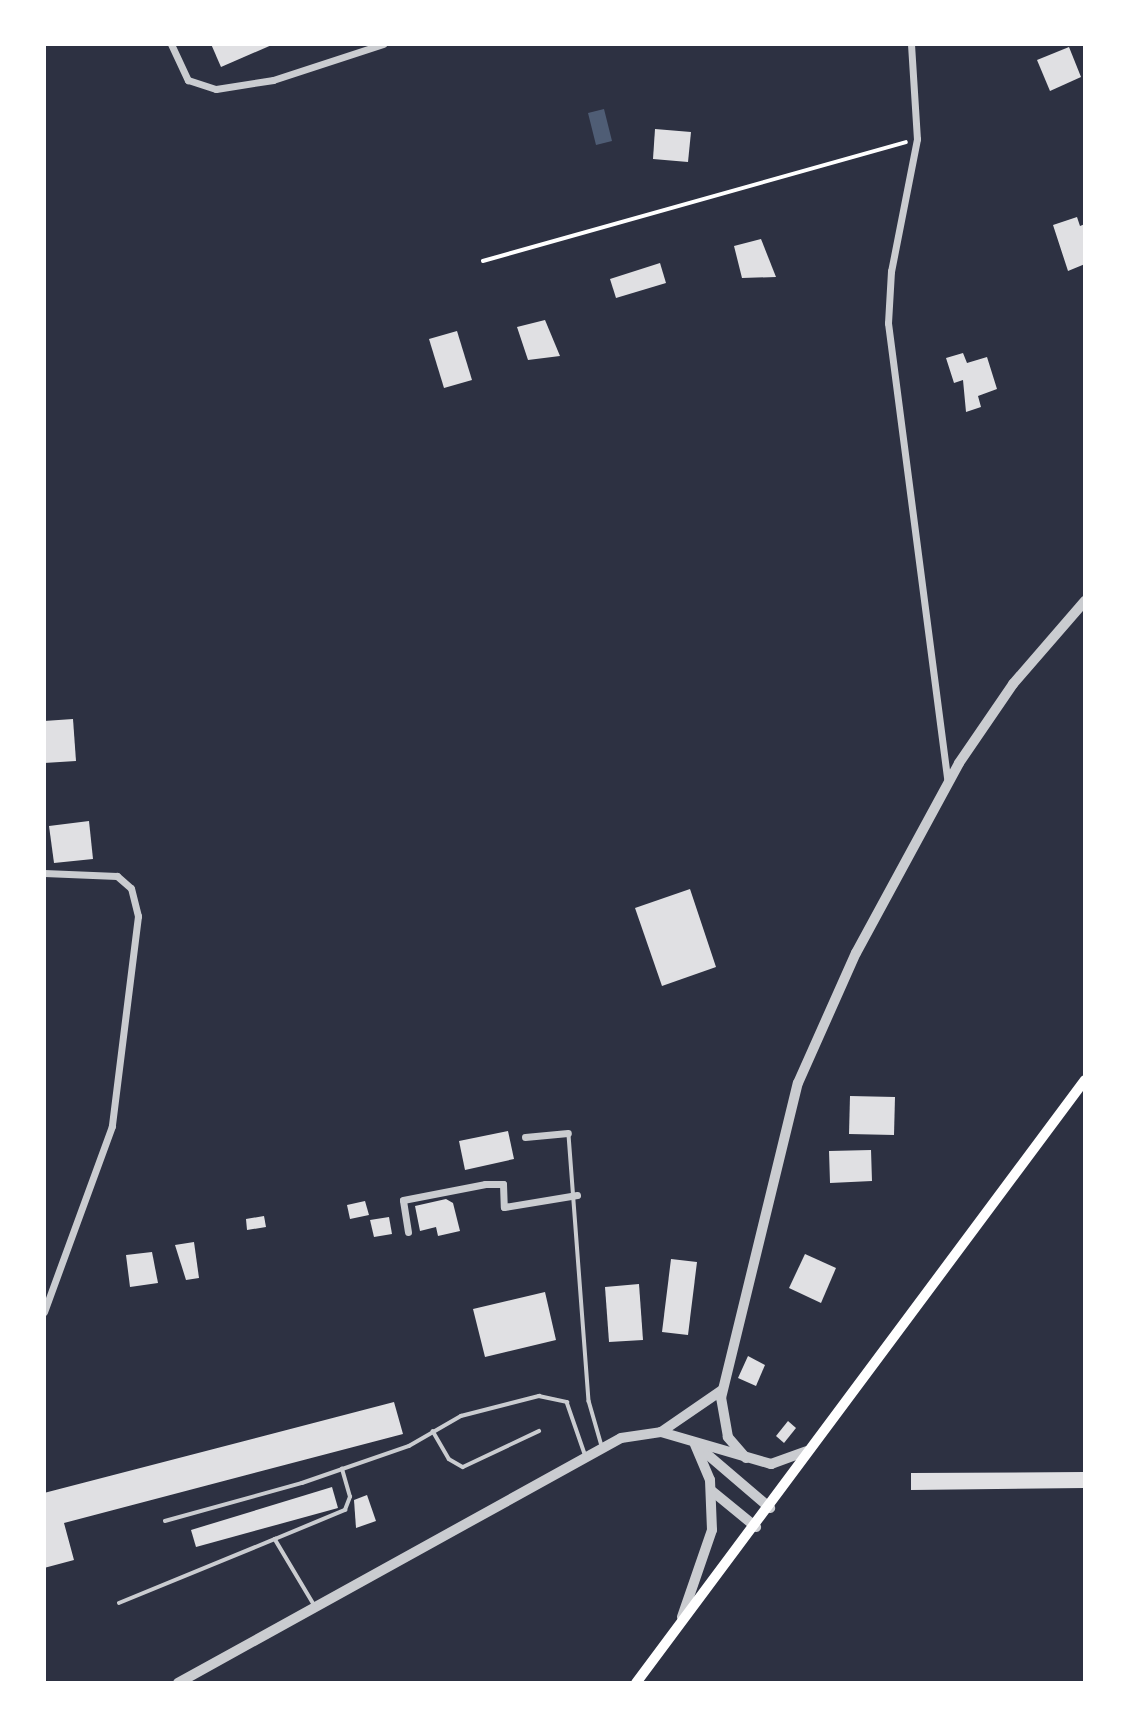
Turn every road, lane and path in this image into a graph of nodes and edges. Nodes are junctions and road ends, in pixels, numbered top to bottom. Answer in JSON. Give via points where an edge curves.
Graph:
{"nodes":[{"id":1,"x":171,"y":44,"type":"edge"},
{"id":2,"x":383,"y":44,"type":"edge"},
{"id":3,"x":911,"y":44,"type":"edge"},
{"id":4,"x":917,"y":138,"type":"junction"},
{"id":5,"x":483,"y":261,"type":"dead end"},
{"id":6,"x":1085,"y":601,"type":"edge"},
{"id":7,"x":948,"y":783,"type":"junction"},
{"id":8,"x":44,"y":873,"type":"edge"},
{"id":9,"x":1085,"y":1080,"type":"edge"},
{"id":10,"x":568,"y":1133,"type":"joint"},
{"id":11,"x":525,"y":1137,"type":"dead end"},
{"id":12,"x":578,"y":1195,"type":"junction"},
{"id":13,"x":408,"y":1232,"type":"dead end"},
{"id":14,"x":44,"y":1312,"type":"edge"},
{"id":15,"x":722,"y":1390,"type":"junction"},
{"id":16,"x":433,"y":1431,"type":"junction"},
{"id":17,"x":539,"y":1431,"type":"dead end"},
{"id":18,"x":661,"y":1432,"type":"junction"},
{"id":19,"x":818,"y":1443,"type":"junction"},
{"id":20,"x":695,"y":1444,"type":"junction"},
{"id":21,"x":602,"y":1447,"type":"junction"},
{"id":22,"x":585,"y":1456,"type":"junction"},
{"id":23,"x":746,"y":1458,"type":"junction"},
{"id":24,"x":342,"y":1469,"type":"junction"},
{"id":25,"x":712,"y":1491,"type":"junction"},
{"id":26,"x":770,"y":1508,"type":"junction"},
{"id":27,"x":165,"y":1521,"type":"dead end"},
{"id":28,"x":756,"y":1527,"type":"junction"},
{"id":29,"x":275,"y":1539,"type":"junction"},
{"id":30,"x":119,"y":1603,"type":"dead end"},
{"id":31,"x":316,"y":1607,"type":"junction"},
{"id":32,"x":678,"y":1627,"type":"junction"},
{"id":33,"x":178,"y":1683,"type":"edge"},
{"id":34,"x":636,"y":1683,"type":"edge"}],
"edges":[{"from":1,"to":2,"type":"street","via":[[188,80],[216,89],[273,80]]},
{"from":3,"to":4,"type":"street"},
{"from":4,"to":5,"type":"path"},
{"from":4,"to":7,"type":"street","via":[[891,271],[888,323]]},
{"from":6,"to":7,"type":"street","via":[[1013,684]]},
{"from":7,"to":15,"type":"street","via":[[856,953],[798,1083]]},
{"from":8,"to":14,"type":"street","via":[[117,876],[135,894],[138,916],[112,1126]]},
{"from":9,"to":19,"type":"main road"},
{"from":10,"to":11,"type":"street"},
{"from":10,"to":12,"type":"lane"},
{"from":12,"to":13,"type":"street","via":[[504,1207],[503,1184],[485,1184],[403,1200]]},
{"from":12,"to":21,"type":"lane","via":[[589,1401]]},
{"from":15,"to":18,"type":"street"},
{"from":15,"to":23,"type":"street","via":[[725,1429]]},
{"from":16,"to":17,"type":"lane","via":[[449,1459],[463,1467]]},
{"from":16,"to":22,"type":"lane","via":[[471,1412],[559,1396],[572,1409]]},
{"from":16,"to":24,"type":"lane"},
{"from":18,"to":20,"type":"street"},
{"from":18,"to":21,"type":"street"},
{"from":19,"to":23,"type":"street","via":[[788,1462]]},
{"from":19,"to":26,"type":"main road"},
{"from":20,"to":23,"type":"street"},
{"from":20,"to":25,"type":"street"},
{"from":20,"to":26,"type":"street"},
{"from":21,"to":22,"type":"street"},
{"from":22,"to":31,"type":"street"},
{"from":24,"to":27,"type":"lane"},
{"from":24,"to":29,"type":"lane","via":[[350,1497],[345,1510]]},
{"from":25,"to":28,"type":"street"},
{"from":25,"to":32,"type":"street","via":[[709,1548]]},
{"from":26,"to":28,"type":"main road"},
{"from":28,"to":32,"type":"main road"},
{"from":29,"to":30,"type":"lane"},
{"from":29,"to":31,"type":"lane"},
{"from":31,"to":33,"type":"street"},
{"from":32,"to":34,"type":"main road"}]}
